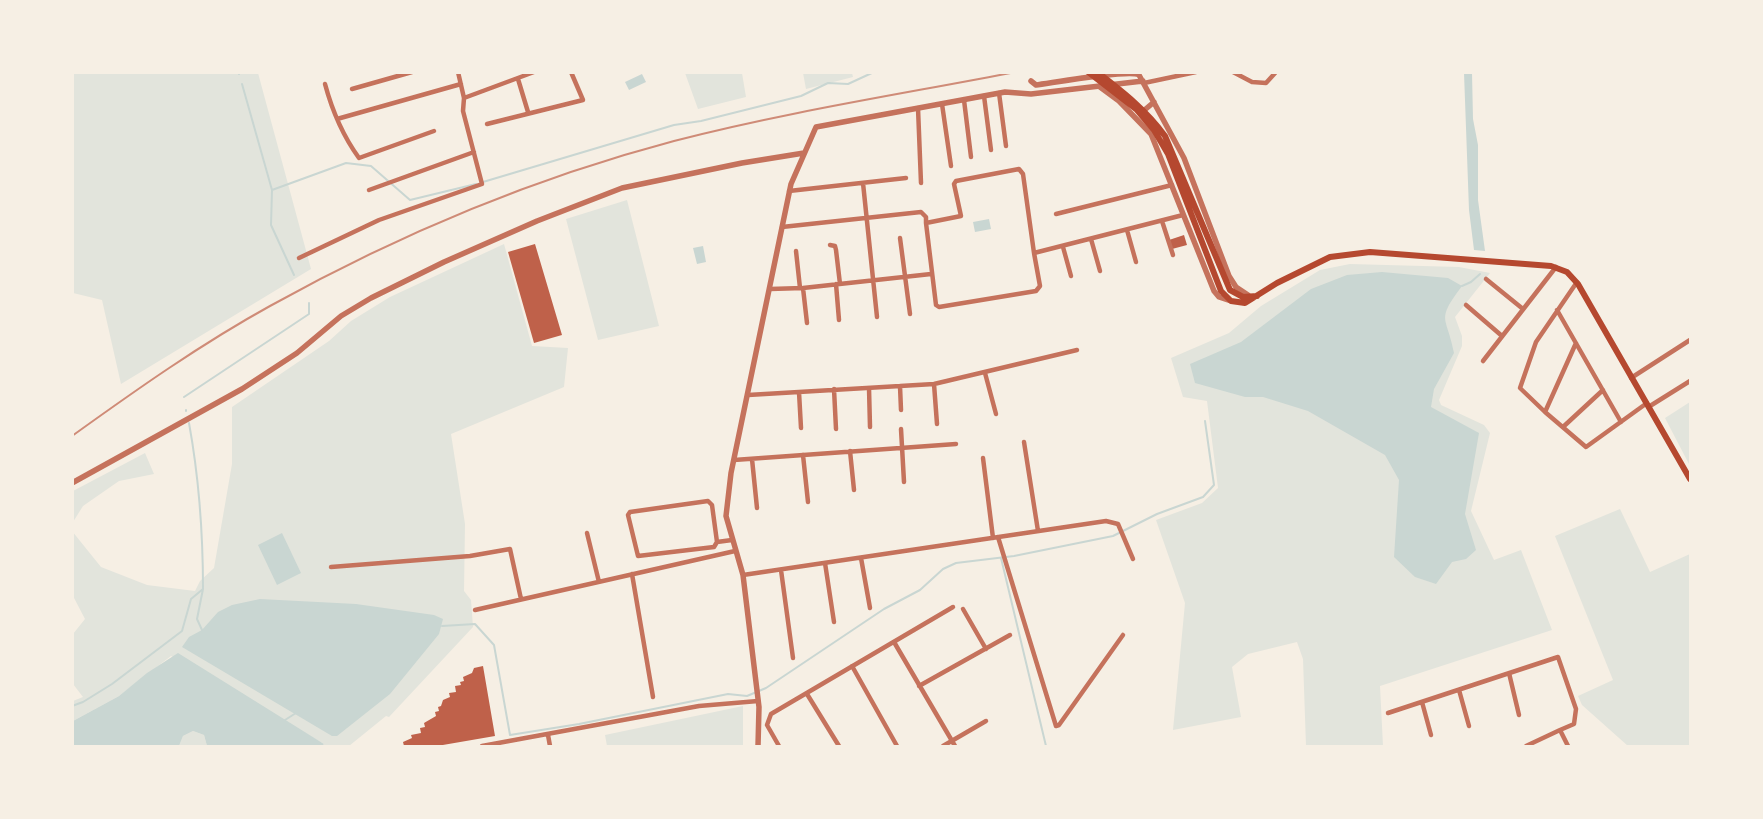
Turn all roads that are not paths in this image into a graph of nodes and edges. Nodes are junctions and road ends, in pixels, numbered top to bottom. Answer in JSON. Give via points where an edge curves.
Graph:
{"nodes":[{"id":1,"x":412,"y":72,"type":"edge"},
{"id":2,"x":458,"y":72,"type":"edge"},
{"id":3,"x":534,"y":72,"type":"edge"},
{"id":4,"x":571,"y":72,"type":"edge"},
{"id":5,"x":1088,"y":72,"type":"edge"},
{"id":6,"x":1097,"y":72,"type":"edge"},
{"id":7,"x":1196,"y":72,"type":"edge"},
{"id":8,"x":1233,"y":72,"type":"edge"},
{"id":9,"x":1276,"y":72,"type":"edge"},
{"id":10,"x":518,"y":79,"type":"junction"},
{"id":11,"x":1031,"y":81,"type":"dead end"},
{"id":12,"x":1143,"y":82,"type":"junction"},
{"id":13,"x":325,"y":84,"type":"dead end"},
{"id":14,"x":461,"y":84,"type":"junction"},
{"id":15,"x":1100,"y":86,"type":"junction"},
{"id":16,"x":352,"y":89,"type":"dead end"},
{"id":17,"x":999,"y":93,"type":"junction"},
{"id":18,"x":984,"y":96,"type":"junction"},
{"id":19,"x":464,"y":98,"type":"junction"},
{"id":20,"x":964,"y":100,"type":"junction"},
{"id":21,"x":1154,"y":102,"type":"junction"},
{"id":22,"x":942,"y":104,"type":"junction"},
{"id":23,"x":918,"y":108,"type":"junction"},
{"id":24,"x":528,"y":112,"type":"junction"},
{"id":25,"x":1135,"y":117,"type":"junction"},
{"id":26,"x":337,"y":119,"type":"junction"},
{"id":27,"x":488,"y":124,"type":"dead end"},
{"id":28,"x":434,"y":131,"type":"dead end"},
{"id":29,"x":1006,"y":146,"type":"dead end"},
{"id":30,"x":990,"y":150,"type":"dead end"},
{"id":31,"x":474,"y":152,"type":"junction"},
{"id":32,"x":804,"y":153,"type":"junction"},
{"id":33,"x":971,"y":157,"type":"dead end"},
{"id":34,"x":951,"y":166,"type":"dead end"},
{"id":35,"x":906,"y":178,"type":"dead end"},
{"id":36,"x":863,"y":183,"type":"junction"},
{"id":37,"x":921,"y":183,"type":"dead end"},
{"id":38,"x":1172,"y":185,"type":"junction"},
{"id":39,"x":369,"y":190,"type":"dead end"},
{"id":40,"x":789,"y":191,"type":"junction"},
{"id":41,"x":1056,"y":214,"type":"dead end"},
{"id":42,"x":1183,"y":215,"type":"junction"},
{"id":43,"x":866,"y":220,"type":"junction"},
{"id":44,"x":1162,"y":221,"type":"junction"},
{"id":45,"x":926,"y":222,"type":"junction"},
{"id":46,"x":782,"y":227,"type":"junction"},
{"id":47,"x":1127,"y":230,"type":"junction"},
{"id":48,"x":900,"y":238,"type":"dead end"},
{"id":49,"x":1091,"y":239,"type":"junction"},
{"id":50,"x":830,"y":245,"type":"dead end"},
{"id":51,"x":1063,"y":247,"type":"junction"},
{"id":52,"x":796,"y":251,"type":"dead end"},
{"id":53,"x":1034,"y":253,"type":"junction"},
{"id":54,"x":1173,"y":255,"type":"dead end"},
{"id":55,"x":298,"y":258,"type":"dead end"},
{"id":56,"x":1136,"y":262,"type":"dead end"},
{"id":57,"x":1556,"y":267,"type":"junction"},
{"id":58,"x":1100,"y":271,"type":"dead end"},
{"id":59,"x":931,"y":274,"type":"junction"},
{"id":60,"x":905,"y":276,"type":"junction"},
{"id":61,"x":1071,"y":276,"type":"dead end"},
{"id":62,"x":1486,"y":279,"type":"dead end"},
{"id":63,"x":874,"y":280,"type":"junction"},
{"id":64,"x":1576,"y":282,"type":"junction"},
{"id":65,"x":838,"y":284,"type":"junction"},
{"id":66,"x":802,"y":288,"type":"junction"},
{"id":67,"x":770,"y":289,"type":"junction"},
{"id":68,"x":1246,"y":296,"type":"junction"},
{"id":69,"x":1257,"y":296,"type":"junction"},
{"id":70,"x":1231,"y":301,"type":"junction"},
{"id":71,"x":1466,"y":305,"type":"dead end"},
{"id":72,"x":1523,"y":310,"type":"junction"},
{"id":73,"x":1557,"y":310,"type":"junction"},
{"id":74,"x":910,"y":314,"type":"dead end"},
{"id":75,"x":877,"y":317,"type":"dead end"},
{"id":76,"x":839,"y":320,"type":"dead end"},
{"id":77,"x":807,"y":323,"type":"dead end"},
{"id":78,"x":1502,"y":336,"type":"junction"},
{"id":79,"x":1690,"y":340,"type":"edge"},
{"id":80,"x":1576,"y":343,"type":"junction"},
{"id":81,"x":1077,"y":350,"type":"dead end"},
{"id":82,"x":1483,"y":362,"type":"dead end"},
{"id":83,"x":986,"y":373,"type":"junction"},
{"id":84,"x":1631,"y":378,"type":"junction"},
{"id":85,"x":1690,"y":381,"type":"edge"},
{"id":86,"x":934,"y":384,"type":"junction"},
{"id":87,"x":900,"y":386,"type":"junction"},
{"id":88,"x":869,"y":388,"type":"junction"},
{"id":89,"x":834,"y":389,"type":"junction"},
{"id":90,"x":1603,"y":390,"type":"junction"},
{"id":91,"x":799,"y":392,"type":"junction"},
{"id":92,"x":748,"y":395,"type":"junction"},
{"id":93,"x":1649,"y":405,"type":"junction"},
{"id":94,"x":901,"y":410,"type":"dead end"},
{"id":95,"x":1545,"y":412,"type":"junction"},
{"id":96,"x":996,"y":414,"type":"dead end"},
{"id":97,"x":1622,"y":422,"type":"junction"},
{"id":98,"x":937,"y":424,"type":"dead end"},
{"id":99,"x":870,"y":426,"type":"dead end"},
{"id":100,"x":1562,"y":427,"type":"junction"},
{"id":101,"x":801,"y":428,"type":"dead end"},
{"id":102,"x":836,"y":429,"type":"dead end"},
{"id":103,"x":902,"y":429,"type":"dead end"},
{"id":104,"x":1024,"y":442,"type":"dead end"},
{"id":105,"x":956,"y":444,"type":"dead end"},
{"id":106,"x":902,"y":447,"type":"junction"},
{"id":107,"x":850,"y":451,"type":"junction"},
{"id":108,"x":803,"y":455,"type":"junction"},
{"id":109,"x":983,"y":458,"type":"dead end"},
{"id":110,"x":752,"y":459,"type":"junction"},
{"id":111,"x":734,"y":460,"type":"junction"},
{"id":112,"x":1690,"y":480,"type":"edge"},
{"id":113,"x":904,"y":482,"type":"dead end"},
{"id":114,"x":72,"y":483,"type":"edge"},
{"id":115,"x":854,"y":490,"type":"dead end"},
{"id":116,"x":808,"y":502,"type":"dead end"},
{"id":117,"x":756,"y":508,"type":"dead end"},
{"id":118,"x":1038,"y":531,"type":"junction"},
{"id":119,"x":587,"y":533,"type":"dead end"},
{"id":120,"x":996,"y":537,"type":"junction"},
{"id":121,"x":732,"y":540,"type":"junction"},
{"id":122,"x":717,"y":542,"type":"junction"},
{"id":123,"x":735,"y":551,"type":"junction"},
{"id":124,"x":861,"y":558,"type":"junction"},
{"id":125,"x":1133,"y":559,"type":"dead end"},
{"id":126,"x":825,"y":563,"type":"junction"},
{"id":127,"x":331,"y":567,"type":"dead end"},
{"id":128,"x":781,"y":570,"type":"junction"},
{"id":129,"x":632,"y":574,"type":"junction"},
{"id":130,"x":743,"y":575,"type":"junction"},
{"id":131,"x":598,"y":582,"type":"junction"},
{"id":132,"x":521,"y":599,"type":"junction"},
{"id":133,"x":953,"y":606,"type":"dead end"},
{"id":134,"x":870,"y":608,"type":"dead end"},
{"id":135,"x":963,"y":609,"type":"dead end"},
{"id":136,"x":475,"y":610,"type":"dead end"},
{"id":137,"x":834,"y":622,"type":"dead end"},
{"id":138,"x":1010,"y":635,"type":"dead end"},
{"id":139,"x":1123,"y":636,"type":"dead end"},
{"id":140,"x":894,"y":642,"type":"junction"},
{"id":141,"x":986,"y":649,"type":"junction"},
{"id":142,"x":794,"y":658,"type":"dead end"},
{"id":143,"x":852,"y":666,"type":"junction"},
{"id":144,"x":1509,"y":673,"type":"junction"},
{"id":145,"x":919,"y":686,"type":"junction"},
{"id":146,"x":1458,"y":690,"type":"junction"},
{"id":147,"x":807,"y":694,"type":"junction"},
{"id":148,"x":653,"y":697,"type":"dead end"},
{"id":149,"x":758,"y":698,"type":"junction"},
{"id":150,"x":1422,"y":702,"type":"junction"},
{"id":151,"x":1388,"y":713,"type":"dead end"},
{"id":152,"x":1519,"y":715,"type":"dead end"},
{"id":153,"x":986,"y":721,"type":"dead end"},
{"id":154,"x":1469,"y":726,"type":"dead end"},
{"id":155,"x":1560,"y":730,"type":"junction"},
{"id":156,"x":548,"y":735,"type":"junction"},
{"id":157,"x":1431,"y":735,"type":"dead end"},
{"id":158,"x":952,"y":741,"type":"junction"},
{"id":159,"x":482,"y":746,"type":"edge"},
{"id":160,"x":550,"y":746,"type":"edge"},
{"id":161,"x":758,"y":746,"type":"edge"},
{"id":162,"x":779,"y":746,"type":"edge"},
{"id":163,"x":839,"y":746,"type":"edge"},
{"id":164,"x":897,"y":746,"type":"edge"},
{"id":165,"x":943,"y":746,"type":"edge"},
{"id":166,"x":955,"y":746,"type":"edge"},
{"id":167,"x":1526,"y":746,"type":"edge"},
{"id":168,"x":1568,"y":746,"type":"edge"}],
"edges":[{"from":1,"to":16,"type":"street"},
{"from":2,"to":14,"type":"street"},
{"from":3,"to":10,"type":"street"},
{"from":4,"to":24,"type":"street","via":[[583,100]]},
{"from":5,"to":70,"type":"main road","via":[[1137,110],[1154,130],[1168,154],[1222,291]]},
{"from":6,"to":68,"type":"main road","via":[[1131,98],[1165,136],[1224,279],[1230,290]]},
{"from":7,"to":12,"type":"street"},
{"from":8,"to":9,"type":"street","via":[[1252,82],[1266,83]]},
{"from":10,"to":19,"type":"street"},
{"from":10,"to":24,"type":"street"},
{"from":11,"to":12,"type":"street","via":[[1036,84],[1136,73]]},
{"from":12,"to":15,"type":"street"},
{"from":12,"to":21,"type":"street"},
{"from":13,"to":26,"type":"street"},
{"from":14,"to":19,"type":"street"},
{"from":14,"to":26,"type":"street"},
{"from":15,"to":17,"type":"street","via":[[1031,94]]},
{"from":15,"to":25,"type":"street"},
{"from":17,"to":18,"type":"street"},
{"from":17,"to":29,"type":"street"},
{"from":18,"to":20,"type":"street"},
{"from":18,"to":30,"type":"street"},
{"from":19,"to":31,"type":"street","via":[[463,111]]},
{"from":20,"to":22,"type":"street"},
{"from":20,"to":33,"type":"street"},
{"from":21,"to":25,"type":"street"},
{"from":21,"to":68,"type":"street","via":[[1184,158],[1229,276]]},
{"from":22,"to":23,"type":"street"},
{"from":22,"to":34,"type":"street"},
{"from":23,"to":32,"type":"street","via":[[816,127]]},
{"from":23,"to":37,"type":"street"},
{"from":24,"to":27,"type":"street"},
{"from":25,"to":38,"type":"street","via":[[1151,134]]},
{"from":26,"to":28,"type":"street","via":[[359,158]]},
{"from":31,"to":39,"type":"street"},
{"from":31,"to":55,"type":"street","via":[[482,184],[379,220]]},
{"from":32,"to":40,"type":"street"},
{"from":32,"to":114,"type":"street","via":[[622,188],[444,262],[370,298],[341,316],[297,353],[242,389]]},
{"from":35,"to":36,"type":"street"},
{"from":36,"to":40,"type":"street"},
{"from":36,"to":43,"type":"street"},
{"from":38,"to":41,"type":"street"},
{"from":38,"to":42,"type":"street"},
{"from":40,"to":46,"type":"street"},
{"from":42,"to":44,"type":"street"},
{"from":42,"to":70,"type":"street","via":[[1214,291],[1218,297]]},
{"from":43,"to":45,"type":"street","via":[[921,212]]},
{"from":43,"to":46,"type":"street"},
{"from":43,"to":63,"type":"street"},
{"from":44,"to":47,"type":"street"},
{"from":44,"to":54,"type":"street"},
{"from":45,"to":53,"type":"street","via":[[961,216],[956,181],[1019,169],[1023,174]]},
{"from":45,"to":59,"type":"street"},
{"from":46,"to":67,"type":"street"},
{"from":47,"to":49,"type":"street"},
{"from":47,"to":56,"type":"street"},
{"from":48,"to":60,"type":"street"},
{"from":49,"to":51,"type":"street"},
{"from":49,"to":58,"type":"street"},
{"from":50,"to":65,"type":"street","via":[[836,250]]},
{"from":51,"to":53,"type":"street"},
{"from":51,"to":61,"type":"street"},
{"from":52,"to":66,"type":"street"},
{"from":53,"to":59,"type":"street","via":[[1040,286],[1036,291],[937,307]]},
{"from":57,"to":64,"type":"main road"},
{"from":57,"to":69,"type":"main road","via":[[1370,252],[1348,254],[1313,264]]},
{"from":57,"to":72,"type":"street"},
{"from":59,"to":60,"type":"street"},
{"from":60,"to":63,"type":"street"},
{"from":60,"to":74,"type":"street"},
{"from":62,"to":72,"type":"street"},
{"from":63,"to":65,"type":"street"},
{"from":63,"to":75,"type":"street"},
{"from":64,"to":73,"type":"street"},
{"from":64,"to":84,"type":"main road"},
{"from":65,"to":66,"type":"street"},
{"from":65,"to":76,"type":"street"},
{"from":66,"to":67,"type":"street"},
{"from":66,"to":77,"type":"street"},
{"from":67,"to":92,"type":"street"},
{"from":68,"to":69,"type":"main road"},
{"from":69,"to":70,"type":"main road","via":[[1245,303]]},
{"from":71,"to":78,"type":"street"},
{"from":72,"to":78,"type":"street"},
{"from":73,"to":80,"type":"street"},
{"from":73,"to":95,"type":"street","via":[[1536,342],[1520,388]]},
{"from":78,"to":82,"type":"street"},
{"from":79,"to":84,"type":"street"},
{"from":80,"to":90,"type":"street"},
{"from":80,"to":95,"type":"street"},
{"from":81,"to":83,"type":"street"},
{"from":83,"to":86,"type":"street"},
{"from":83,"to":96,"type":"street"},
{"from":84,"to":93,"type":"main road"},
{"from":85,"to":93,"type":"street"},
{"from":86,"to":87,"type":"street"},
{"from":86,"to":98,"type":"street"},
{"from":87,"to":88,"type":"street"},
{"from":87,"to":94,"type":"street"},
{"from":88,"to":89,"type":"street"},
{"from":88,"to":99,"type":"street"},
{"from":89,"to":91,"type":"street"},
{"from":89,"to":102,"type":"street"},
{"from":90,"to":97,"type":"street"},
{"from":90,"to":100,"type":"street"},
{"from":91,"to":92,"type":"street"},
{"from":91,"to":101,"type":"street"},
{"from":92,"to":111,"type":"street"},
{"from":93,"to":97,"type":"street"},
{"from":93,"to":112,"type":"main road"},
{"from":95,"to":100,"type":"street"},
{"from":97,"to":100,"type":"street","via":[[1586,447]]},
{"from":103,"to":106,"type":"street"},
{"from":104,"to":118,"type":"street"},
{"from":105,"to":106,"type":"street"},
{"from":106,"to":107,"type":"street"},
{"from":106,"to":113,"type":"street"},
{"from":107,"to":108,"type":"street"},
{"from":107,"to":115,"type":"street"},
{"from":108,"to":110,"type":"street"},
{"from":108,"to":116,"type":"street"},
{"from":109,"to":120,"type":"street"},
{"from":110,"to":111,"type":"street"},
{"from":110,"to":117,"type":"street"},
{"from":111,"to":121,"type":"street","via":[[726,516]]},
{"from":118,"to":120,"type":"street"},
{"from":118,"to":125,"type":"street","via":[[1113,521],[1119,527]]},
{"from":119,"to":131,"type":"street"},
{"from":120,"to":124,"type":"street"},
{"from":120,"to":139,"type":"street","via":[[1056,726]]},
{"from":121,"to":122,"type":"street"},
{"from":121,"to":123,"type":"street"},
{"from":122,"to":122,"type":"street","via":[[714,546],[638,556],[628,515],[630,512],[708,501],[712,505]]},
{"from":123,"to":129,"type":"street"},
{"from":123,"to":130,"type":"street"},
{"from":124,"to":126,"type":"street"},
{"from":124,"to":134,"type":"street"},
{"from":126,"to":128,"type":"street"},
{"from":126,"to":137,"type":"street"},
{"from":127,"to":132,"type":"street","via":[[470,556],[510,549]]},
{"from":128,"to":130,"type":"street"},
{"from":128,"to":142,"type":"street"},
{"from":129,"to":131,"type":"street"},
{"from":129,"to":148,"type":"street"},
{"from":130,"to":149,"type":"street"},
{"from":131,"to":132,"type":"street"},
{"from":132,"to":136,"type":"street"},
{"from":133,"to":140,"type":"street"},
{"from":135,"to":141,"type":"street"},
{"from":138,"to":141,"type":"street"},
{"from":140,"to":143,"type":"street"},
{"from":140,"to":145,"type":"street"},
{"from":141,"to":145,"type":"street"},
{"from":143,"to":147,"type":"street"},
{"from":143,"to":164,"type":"street"},
{"from":144,"to":146,"type":"street"},
{"from":144,"to":152,"type":"street"},
{"from":144,"to":155,"type":"street","via":[[1558,657],[1576,709],[1574,724]]},
{"from":145,"to":158,"type":"street"},
{"from":146,"to":150,"type":"street"},
{"from":146,"to":154,"type":"street"},
{"from":147,"to":162,"type":"street","via":[[771,714],[767,725]]},
{"from":147,"to":163,"type":"street"},
{"from":149,"to":156,"type":"street"},
{"from":149,"to":161,"type":"street"},
{"from":150,"to":151,"type":"street"},
{"from":150,"to":157,"type":"street"},
{"from":153,"to":158,"type":"street"},
{"from":155,"to":167,"type":"street"},
{"from":155,"to":168,"type":"street"},
{"from":156,"to":159,"type":"street"},
{"from":156,"to":160,"type":"street"},
{"from":158,"to":165,"type":"street"},
{"from":158,"to":166,"type":"street"}]}
